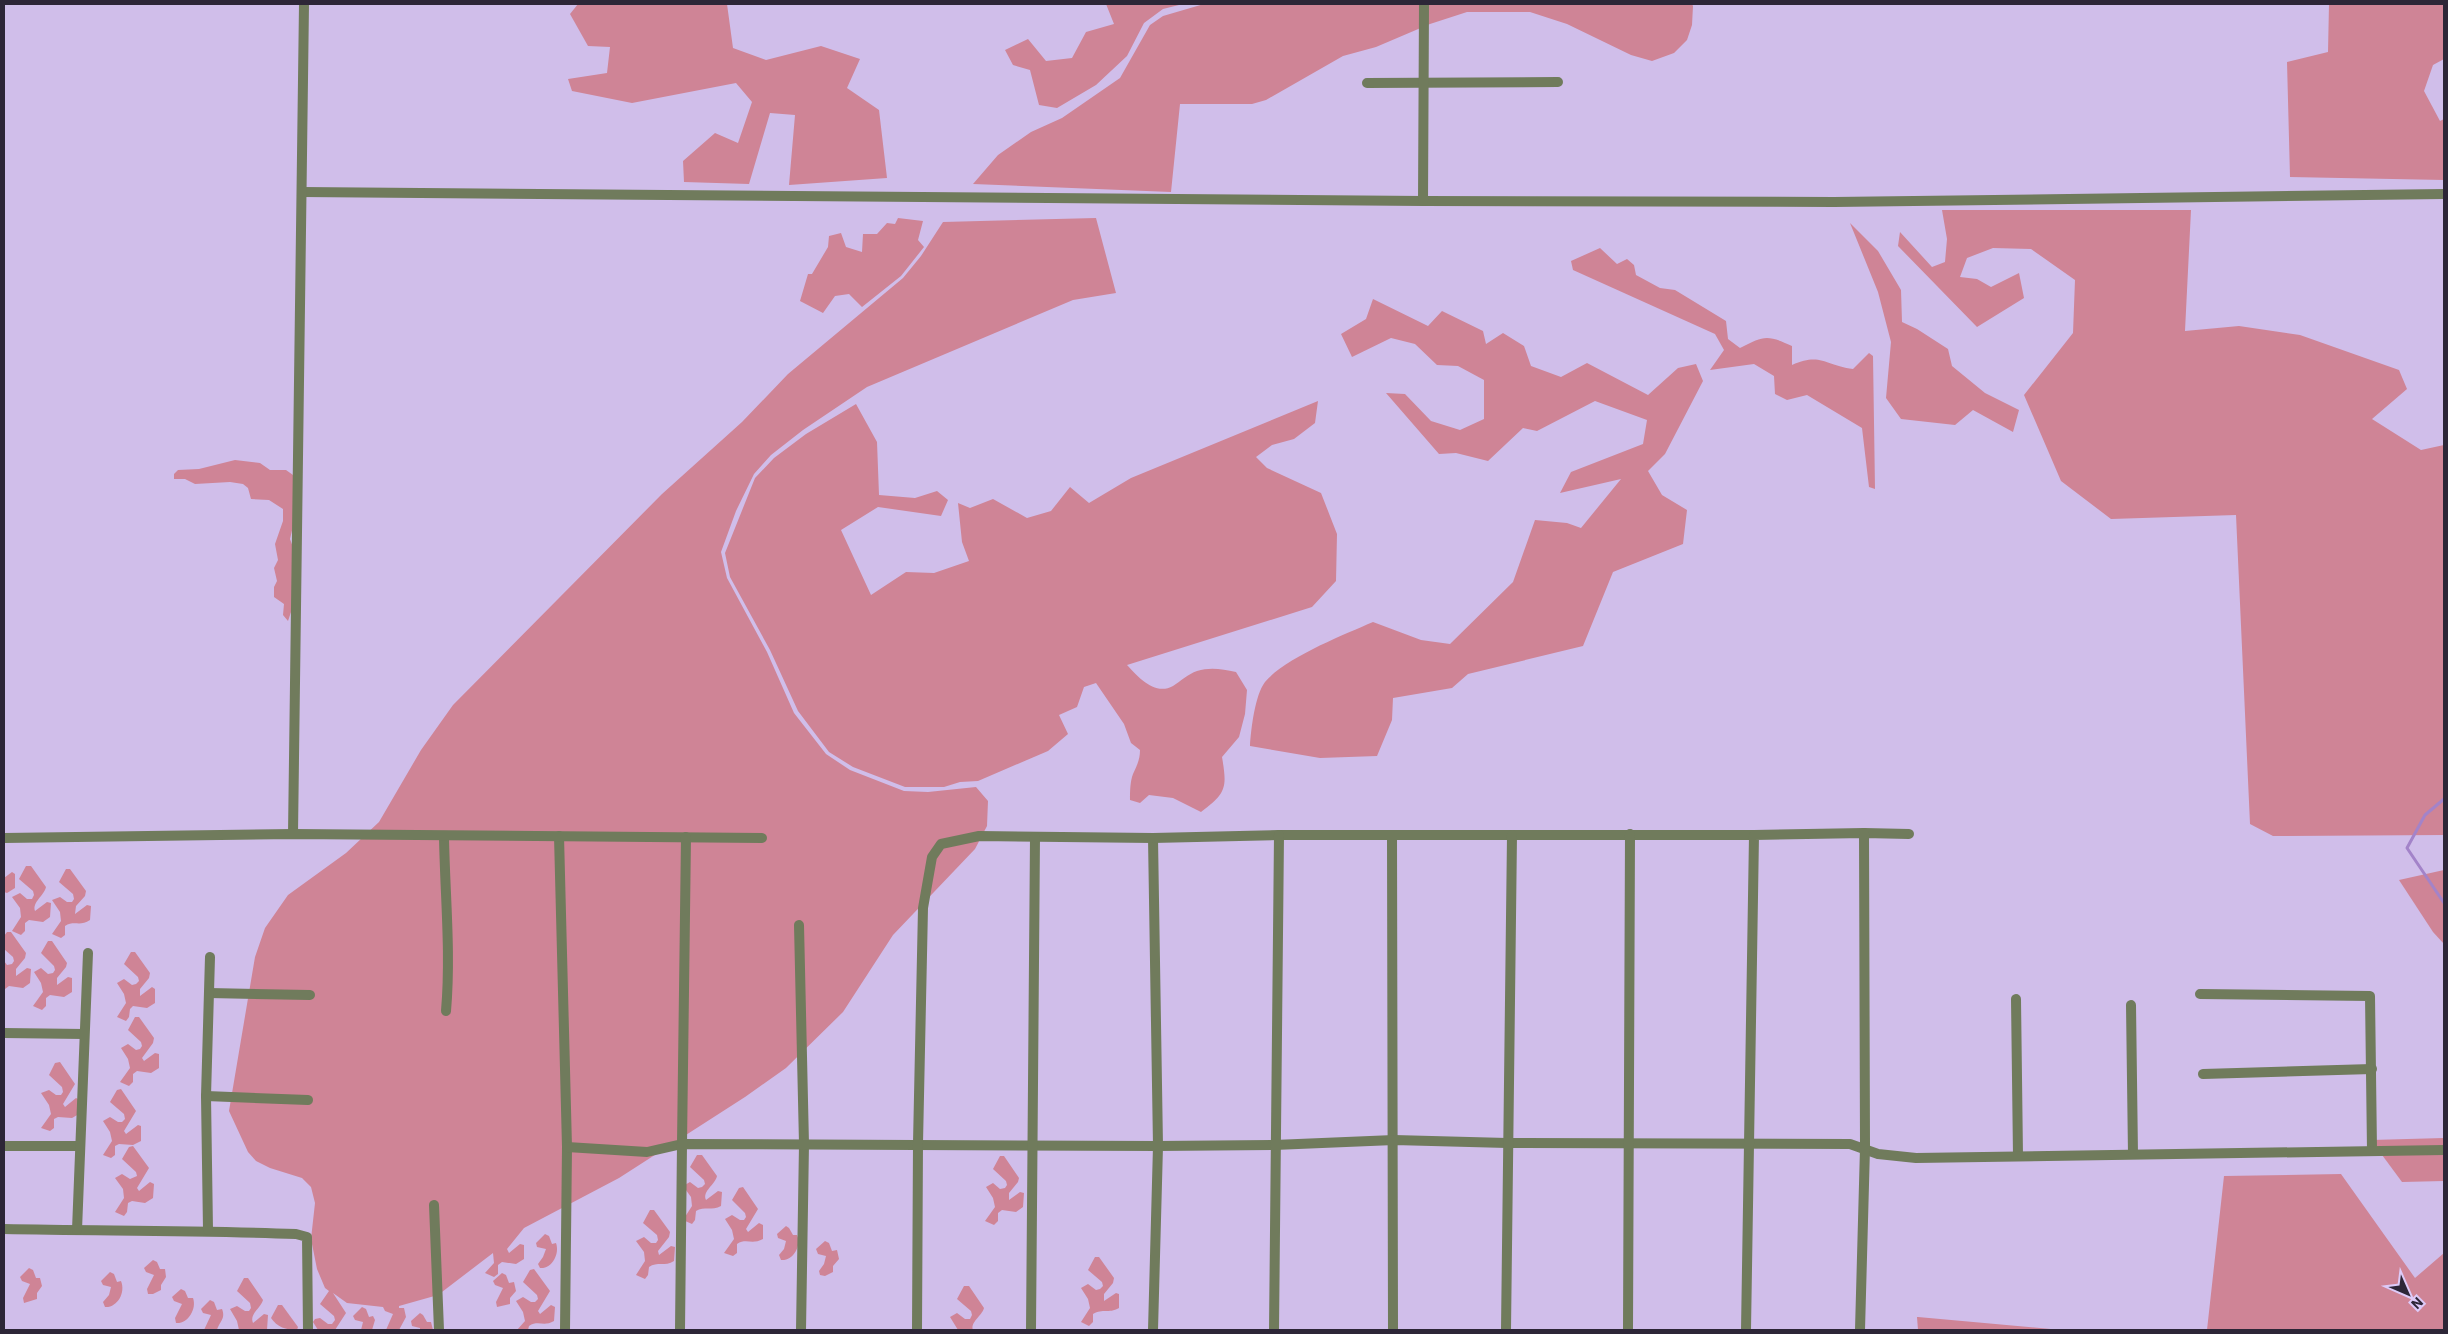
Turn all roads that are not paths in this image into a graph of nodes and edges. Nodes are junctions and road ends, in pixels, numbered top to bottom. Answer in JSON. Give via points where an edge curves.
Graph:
{"nodes":[{"id":1,"x":304,"y":4,"type":"edge"},
{"id":2,"x":1424,"y":4,"type":"edge"},
{"id":3,"x":1423,"y":82,"type":"junction"},
{"id":4,"x":1558,"y":82,"type":"dead end"},
{"id":5,"x":1367,"y":83,"type":"dead end"},
{"id":6,"x":302,"y":192,"type":"junction"},
{"id":7,"x":2444,"y":194,"type":"edge"},
{"id":8,"x":1423,"y":201,"type":"junction"},
{"id":9,"x":1864,"y":833,"type":"junction"},
{"id":10,"x":293,"y":834,"type":"junction"},
{"id":11,"x":1512,"y":834,"type":"junction"},
{"id":12,"x":1630,"y":834,"type":"junction"},
{"id":13,"x":1909,"y":834,"type":"dead end"},
{"id":14,"x":1279,"y":835,"type":"junction"},
{"id":15,"x":1392,"y":835,"type":"junction"},
{"id":16,"x":1754,"y":835,"type":"junction"},
{"id":17,"x":559,"y":836,"type":"junction"},
{"id":18,"x":444,"y":837,"type":"junction"},
{"id":19,"x":686,"y":837,"type":"junction"},
{"id":20,"x":1035,"y":837,"type":"junction"},
{"id":21,"x":4,"y":838,"type":"edge"},
{"id":22,"x":762,"y":838,"type":"dead end"},
{"id":23,"x":1152,"y":838,"type":"junction"},
{"id":24,"x":799,"y":925,"type":"dead end"},
{"id":25,"x":88,"y":953,"type":"dead end"},
{"id":26,"x":210,"y":957,"type":"dead end"},
{"id":27,"x":208,"y":993,"type":"junction"},
{"id":28,"x":2200,"y":994,"type":"dead end"},
{"id":29,"x":310,"y":995,"type":"dead end"},
{"id":30,"x":2016,"y":999,"type":"dead end"},
{"id":31,"x":2131,"y":1005,"type":"dead end"},
{"id":32,"x":446,"y":1011,"type":"dead end"},
{"id":33,"x":4,"y":1033,"type":"edge"},
{"id":34,"x":84,"y":1034,"type":"junction"},
{"id":35,"x":2372,"y":1069,"type":"junction"},
{"id":36,"x":2203,"y":1074,"type":"dead end"},
{"id":37,"x":206,"y":1096,"type":"junction"},
{"id":38,"x":308,"y":1100,"type":"dead end"},
{"id":39,"x":1394,"y":1140,"type":"junction"},
{"id":40,"x":918,"y":1143,"type":"junction"},
{"id":41,"x":1507,"y":1143,"type":"junction"},
{"id":42,"x":1630,"y":1143,"type":"junction"},
{"id":43,"x":682,"y":1144,"type":"junction"},
{"id":44,"x":804,"y":1144,"type":"junction"},
{"id":45,"x":1032,"y":1145,"type":"junction"},
{"id":46,"x":1274,"y":1145,"type":"junction"},
{"id":47,"x":4,"y":1146,"type":"edge"},
{"id":48,"x":80,"y":1146,"type":"junction"},
{"id":49,"x":1158,"y":1146,"type":"junction"},
{"id":50,"x":1750,"y":1146,"type":"junction"},
{"id":51,"x":567,"y":1147,"type":"junction"},
{"id":52,"x":1865,"y":1148,"type":"junction"},
{"id":53,"x":2372,"y":1150,"type":"junction"},
{"id":54,"x":2444,"y":1150,"type":"edge"},
{"id":55,"x":2133,"y":1154,"type":"junction"},
{"id":56,"x":2018,"y":1156,"type":"junction"},
{"id":57,"x":434,"y":1205,"type":"dead end"},
{"id":58,"x":4,"y":1229,"type":"edge"},
{"id":59,"x":77,"y":1230,"type":"junction"},
{"id":60,"x":208,"y":1230,"type":"junction"},
{"id":61,"x":308,"y":1330,"type":"edge"},
{"id":62,"x":439,"y":1330,"type":"edge"},
{"id":63,"x":565,"y":1330,"type":"edge"},
{"id":64,"x":680,"y":1330,"type":"edge"},
{"id":65,"x":801,"y":1330,"type":"edge"},
{"id":66,"x":917,"y":1330,"type":"edge"},
{"id":67,"x":1032,"y":1330,"type":"edge"},
{"id":68,"x":1153,"y":1330,"type":"edge"},
{"id":69,"x":1274,"y":1330,"type":"edge"},
{"id":70,"x":1393,"y":1330,"type":"edge"},
{"id":71,"x":1506,"y":1330,"type":"edge"},
{"id":72,"x":1628,"y":1330,"type":"edge"},
{"id":73,"x":1746,"y":1330,"type":"edge"},
{"id":74,"x":1860,"y":1330,"type":"edge"}],
"edges":[{"from":1,"to":6,"type":"street"},
{"from":2,"to":3,"type":"street"},
{"from":3,"to":4,"type":"street"},
{"from":3,"to":5,"type":"street"},
{"from":3,"to":8,"type":"street"},
{"from":6,"to":8,"type":"street"},
{"from":6,"to":10,"type":"street"},
{"from":7,"to":8,"type":"street","via":[[1834,202]]},
{"from":9,"to":13,"type":"street"},
{"from":9,"to":16,"type":"street"},
{"from":9,"to":52,"type":"street"},
{"from":10,"to":18,"type":"street"},
{"from":10,"to":21,"type":"street"},
{"from":11,"to":12,"type":"street"},
{"from":11,"to":15,"type":"street"},
{"from":11,"to":41,"type":"street"},
{"from":12,"to":16,"type":"street"},
{"from":12,"to":42,"type":"street"},
{"from":14,"to":15,"type":"street"},
{"from":14,"to":23,"type":"street"},
{"from":14,"to":46,"type":"street"},
{"from":15,"to":39,"type":"street"},
{"from":16,"to":50,"type":"street"},
{"from":17,"to":18,"type":"street"},
{"from":17,"to":19,"type":"street"},
{"from":17,"to":51,"type":"street"},
{"from":18,"to":32,"type":"street","via":[[449,955]]},
{"from":19,"to":22,"type":"street"},
{"from":19,"to":43,"type":"street"},
{"from":20,"to":23,"type":"street"},
{"from":20,"to":40,"type":"street","via":[[979,836],[953,840],[941,844],[932,857],[923,908]]},
{"from":20,"to":45,"type":"street"},
{"from":23,"to":49,"type":"street"},
{"from":24,"to":44,"type":"street"},
{"from":25,"to":34,"type":"street"},
{"from":26,"to":27,"type":"street"},
{"from":27,"to":29,"type":"street"},
{"from":27,"to":37,"type":"street"},
{"from":28,"to":35,"type":"street","via":[[2370,996]]},
{"from":30,"to":56,"type":"street"},
{"from":31,"to":55,"type":"street"},
{"from":33,"to":34,"type":"street"},
{"from":34,"to":48,"type":"street"},
{"from":35,"to":36,"type":"street"},
{"from":35,"to":53,"type":"street"},
{"from":37,"to":38,"type":"street"},
{"from":37,"to":60,"type":"street"},
{"from":39,"to":41,"type":"street"},
{"from":39,"to":46,"type":"street"},
{"from":39,"to":70,"type":"street"},
{"from":40,"to":44,"type":"street"},
{"from":40,"to":45,"type":"street"},
{"from":40,"to":66,"type":"street"},
{"from":41,"to":42,"type":"street"},
{"from":41,"to":71,"type":"street"},
{"from":42,"to":50,"type":"street"},
{"from":42,"to":72,"type":"street"},
{"from":43,"to":44,"type":"street"},
{"from":43,"to":51,"type":"street","via":[[647,1152]]},
{"from":43,"to":64,"type":"street"},
{"from":44,"to":65,"type":"street"},
{"from":45,"to":49,"type":"street"},
{"from":45,"to":67,"type":"street"},
{"from":46,"to":49,"type":"street"},
{"from":46,"to":69,"type":"street"},
{"from":47,"to":48,"type":"street"},
{"from":48,"to":59,"type":"street"},
{"from":49,"to":68,"type":"street"},
{"from":50,"to":52,"type":"street","via":[[1850,1144]]},
{"from":50,"to":73,"type":"street"},
{"from":51,"to":63,"type":"street"},
{"from":52,"to":56,"type":"street","via":[[1878,1154],[1916,1158]]},
{"from":52,"to":74,"type":"street"},
{"from":53,"to":54,"type":"street"},
{"from":53,"to":55,"type":"street"},
{"from":55,"to":56,"type":"street"},
{"from":57,"to":62,"type":"street"},
{"from":58,"to":59,"type":"street"},
{"from":59,"to":60,"type":"street"},
{"from":60,"to":61,"type":"street","via":[[307,1237]]}]}
